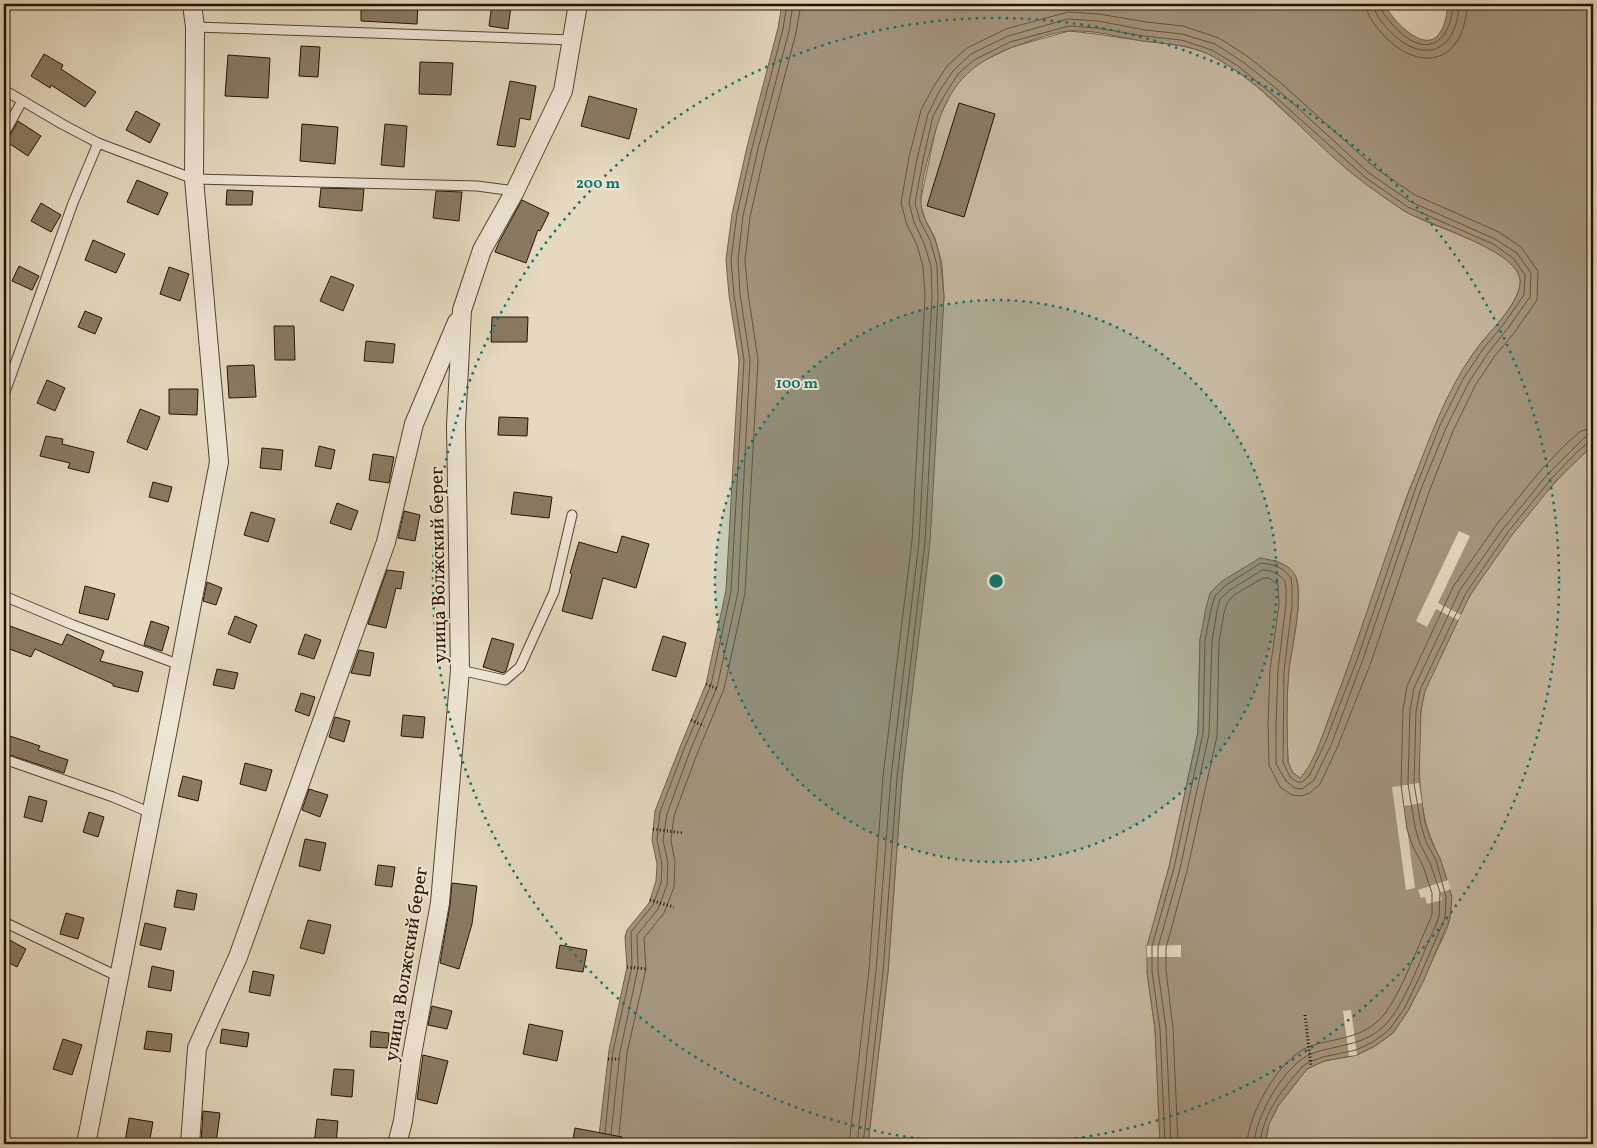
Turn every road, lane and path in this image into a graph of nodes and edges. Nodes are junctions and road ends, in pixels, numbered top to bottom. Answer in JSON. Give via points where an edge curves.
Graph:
{"nodes":[{"id":1,"x":192,"y":4,"type":"edge"},
{"id":2,"x":578,"y":4,"type":"edge"},
{"id":3,"x":195,"y":27,"type":"junction"},
{"id":4,"x":572,"y":40,"type":"junction"},
{"id":5,"x":4,"y":90,"type":"edge"},
{"id":6,"x":22,"y":100,"type":"junction"},
{"id":7,"x":4,"y":134,"type":"edge"},
{"id":8,"x":98,"y":143,"type":"junction"},
{"id":9,"x":194,"y":179,"type":"junction"},
{"id":10,"x":515,"y":191,"type":"junction"},
{"id":11,"x":462,"y":310,"type":"junction"},
{"id":12,"x":4,"y":395,"type":"edge"},
{"id":13,"x":572,"y":515,"type":"dead end"},
{"id":14,"x":4,"y":596,"type":"edge"},
{"id":15,"x":180,"y":665,"type":"junction"},
{"id":16,"x":460,"y":670,"type":"junction"},
{"id":17,"x":706,"y":684,"type":"dead end"},
{"id":18,"x":718,"y":688,"type":"dead end"},
{"id":19,"x":691,"y":720,"type":"dead end"},
{"id":20,"x":704,"y":726,"type":"dead end"},
{"id":21,"x":4,"y":759,"type":"edge"},
{"id":22,"x":152,"y":813,"type":"junction"},
{"id":23,"x":653,"y":829,"type":"dead end"},
{"id":24,"x":683,"y":833,"type":"dead end"},
{"id":25,"x":650,"y":900,"type":"dead end"},
{"id":26,"x":674,"y":907,"type":"dead end"},
{"id":27,"x":4,"y":922,"type":"edge"},
{"id":28,"x":627,"y":967,"type":"dead end"},
{"id":29,"x":648,"y":969,"type":"dead end"},
{"id":30,"x":119,"y":978,"type":"junction"},
{"id":31,"x":1305,"y":1015,"type":"dead end"},
{"id":32,"x":608,"y":1059,"type":"dead end"},
{"id":33,"x":619,"y":1059,"type":"dead end"},
{"id":34,"x":1311,"y":1066,"type":"dead end"},
{"id":35,"x":86,"y":1144,"type":"edge"},
{"id":36,"x":190,"y":1144,"type":"edge"},
{"id":37,"x":396,"y":1144,"type":"edge"}],
"edges":[{"from":1,"to":3,"type":"street"},
{"from":2,"to":4,"type":"street","name":"улица Волжский берег"},
{"from":3,"to":4,"type":"lane"},
{"from":3,"to":9,"type":"street"},
{"from":4,"to":10,"type":"street","name":"улица Волжский берег","via":[[563,91]]},
{"from":5,"to":6,"type":"lane"},
{"from":6,"to":7,"type":"lane"},
{"from":6,"to":8,"type":"lane"},
{"from":8,"to":9,"type":"lane"},
{"from":8,"to":12,"type":"lane"},
{"from":9,"to":10,"type":"lane","via":[[477,186]]},
{"from":9,"to":15,"type":"street","via":[[219,462]]},
{"from":10,"to":11,"type":"street","name":"улица Волжский берег","via":[[482,250]]},
{"from":11,"to":16,"type":"street","name":"улица Волжский берег","via":[[456,426]]},
{"from":11,"to":36,"type":"street","via":[[414,424],[386,542],[241,948],[197,1048]]},
{"from":13,"to":16,"type":"lane","via":[[554,592],[520,667],[504,680]]},
{"from":14,"to":15,"type":"lane"},
{"from":15,"to":22,"type":"street"},
{"from":16,"to":37,"type":"street","name":"улица Волжский берег","via":[[440,903],[411,1060],[404,1121]]},
{"from":17,"to":18,"type":"path"},
{"from":19,"to":20,"type":"path"},
{"from":21,"to":22,"type":"lane"},
{"from":22,"to":30,"type":"street"},
{"from":23,"to":24,"type":"path"},
{"from":25,"to":26,"type":"path"},
{"from":27,"to":30,"type":"lane"},
{"from":28,"to":29,"type":"path"},
{"from":30,"to":35,"type":"street"},
{"from":31,"to":34,"type":"path"},
{"from":32,"to":33,"type":"path"}]}
